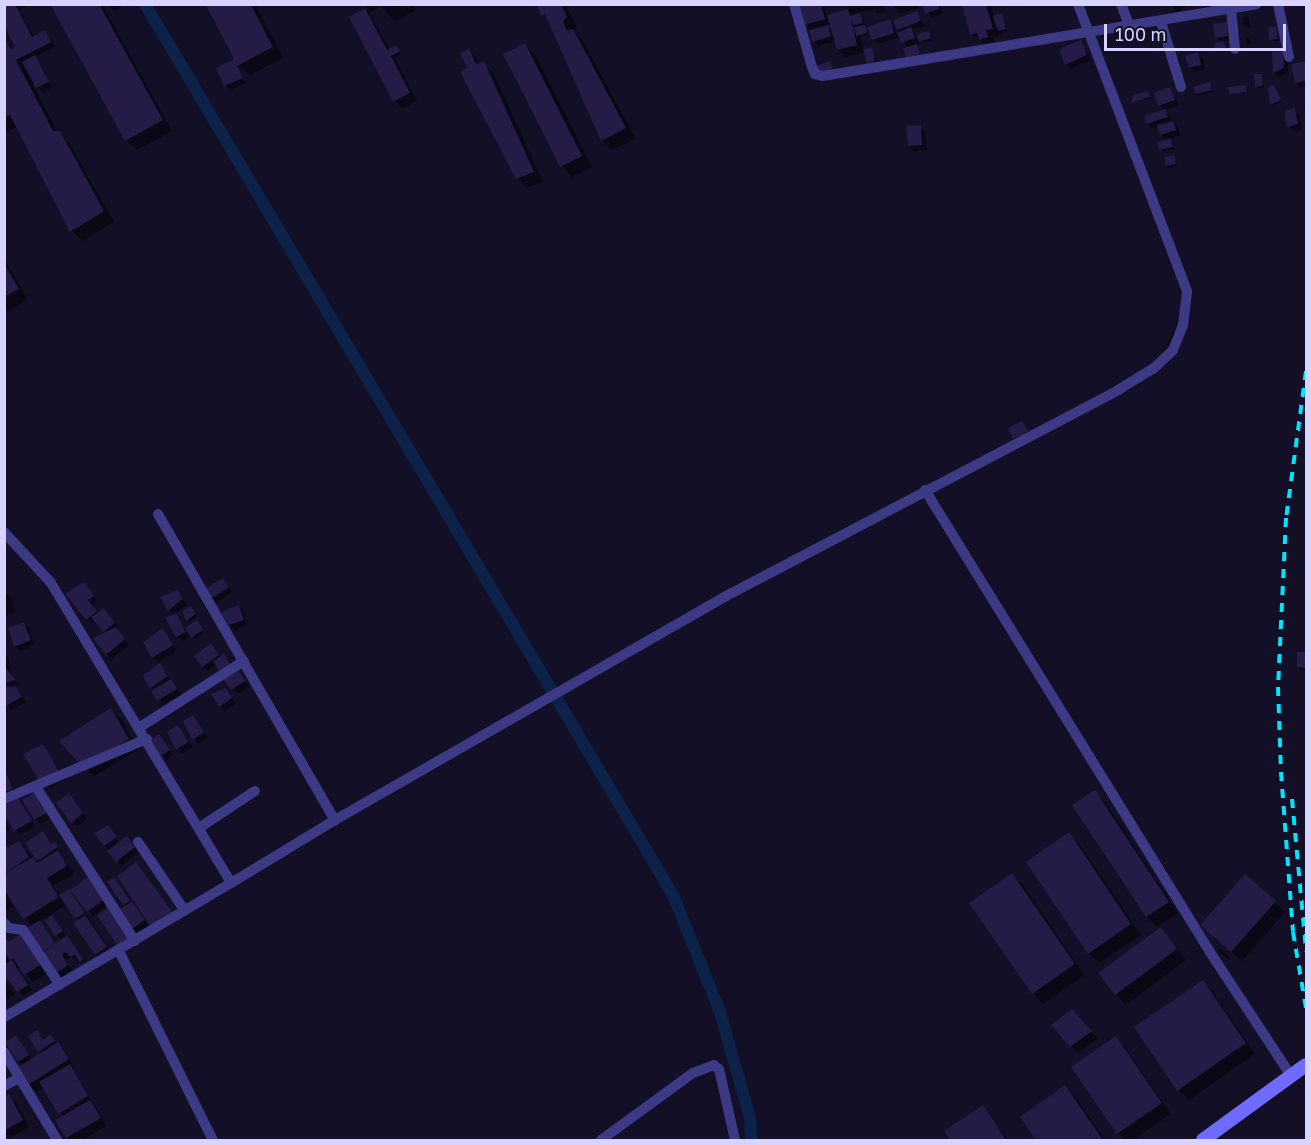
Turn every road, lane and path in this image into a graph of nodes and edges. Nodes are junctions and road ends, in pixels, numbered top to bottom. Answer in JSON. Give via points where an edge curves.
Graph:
{"nodes":[{"id":1,"x":794,"y":4,"type":"edge"},
{"id":2,"x":1078,"y":4,"type":"edge"},
{"id":3,"x":1121,"y":4,"type":"edge"},
{"id":4,"x":1256,"y":4,"type":"edge"},
{"id":5,"x":1278,"y":4,"type":"edge"},
{"id":6,"x":1231,"y":9,"type":"junction"},
{"id":7,"x":1161,"y":22,"type":"junction"},
{"id":8,"x":1130,"y":27,"type":"junction"},
{"id":9,"x":1089,"y":34,"type":"junction"},
{"id":10,"x":1235,"y":49,"type":"dead end"},
{"id":11,"x":1289,"y":57,"type":"dead end"},
{"id":12,"x":1181,"y":87,"type":"dead end"},
{"id":13,"x":925,"y":490,"type":"junction"},
{"id":14,"x":158,"y":514,"type":"dead end"},
{"id":15,"x":4,"y":532,"type":"edge"},
{"id":16,"x":244,"y":661,"type":"junction"},
{"id":17,"x":140,"y":727,"type":"junction"},
{"id":18,"x":147,"y":739,"type":"junction"},
{"id":19,"x":36,"y":787,"type":"junction"},
{"id":20,"x":255,"y":791,"type":"dead end"},
{"id":21,"x":4,"y":799,"type":"edge"},
{"id":22,"x":335,"y":820,"type":"junction"},
{"id":23,"x":199,"y":828,"type":"junction"},
{"id":24,"x":138,"y":842,"type":"dead end"},
{"id":25,"x":231,"y":883,"type":"junction"},
{"id":26,"x":185,"y":910,"type":"junction"},
{"id":27,"x":4,"y":923,"type":"edge"},
{"id":28,"x":135,"y":941,"type":"junction"},
{"id":29,"x":119,"y":951,"type":"junction"},
{"id":30,"x":60,"y":985,"type":"junction"},
{"id":31,"x":4,"y":1017,"type":"edge"},
{"id":32,"x":4,"y":1053,"type":"edge"},
{"id":33,"x":1306,"y":1065,"type":"edge"},
{"id":34,"x":1291,"y":1076,"type":"junction"},
{"id":35,"x":19,"y":1078,"type":"junction"},
{"id":36,"x":4,"y":1086,"type":"edge"},
{"id":37,"x":57,"y":1140,"type":"edge"},
{"id":38,"x":213,"y":1140,"type":"edge"},
{"id":39,"x":601,"y":1140,"type":"edge"},
{"id":40,"x":735,"y":1140,"type":"edge"},
{"id":41,"x":1203,"y":1140,"type":"edge"}],
"edges":[{"from":1,"to":9,"type":"street","via":[[814,74],[823,76]]},
{"from":2,"to":9,"type":"street"},
{"from":3,"to":8,"type":"street"},
{"from":4,"to":6,"type":"street"},
{"from":5,"to":11,"type":"street"},
{"from":6,"to":7,"type":"street"},
{"from":6,"to":10,"type":"street"},
{"from":7,"to":8,"type":"street"},
{"from":7,"to":12,"type":"street"},
{"from":8,"to":9,"type":"street"},
{"from":9,"to":13,"type":"street","via":[[1187,291],[1183,325],[1173,350],[1154,368]]},
{"from":13,"to":22,"type":"street","via":[[732,593]]},
{"from":13,"to":34,"type":"street","via":[[1197,932]]},
{"from":14,"to":16,"type":"street"},
{"from":15,"to":17,"type":"street","via":[[51,583]]},
{"from":16,"to":17,"type":"street"},
{"from":16,"to":22,"type":"street"},
{"from":17,"to":18,"type":"street"},
{"from":18,"to":19,"type":"street"},
{"from":18,"to":23,"type":"street"},
{"from":19,"to":21,"type":"street"},
{"from":19,"to":28,"type":"street"},
{"from":20,"to":23,"type":"street"},
{"from":22,"to":25,"type":"street"},
{"from":23,"to":25,"type":"street"},
{"from":24,"to":26,"type":"street"},
{"from":25,"to":26,"type":"street"},
{"from":26,"to":28,"type":"street"},
{"from":27,"to":30,"type":"street","via":[[23,930]]},
{"from":28,"to":29,"type":"street"},
{"from":29,"to":30,"type":"street"},
{"from":29,"to":38,"type":"street"},
{"from":30,"to":31,"type":"street"},
{"from":32,"to":35,"type":"street"},
{"from":33,"to":34,"type":"street"},
{"from":34,"to":41,"type":"street"},
{"from":35,"to":36,"type":"street"},
{"from":35,"to":37,"type":"street"},
{"from":39,"to":40,"type":"street","via":[[693,1073],[714,1065],[719,1069]]}]}
